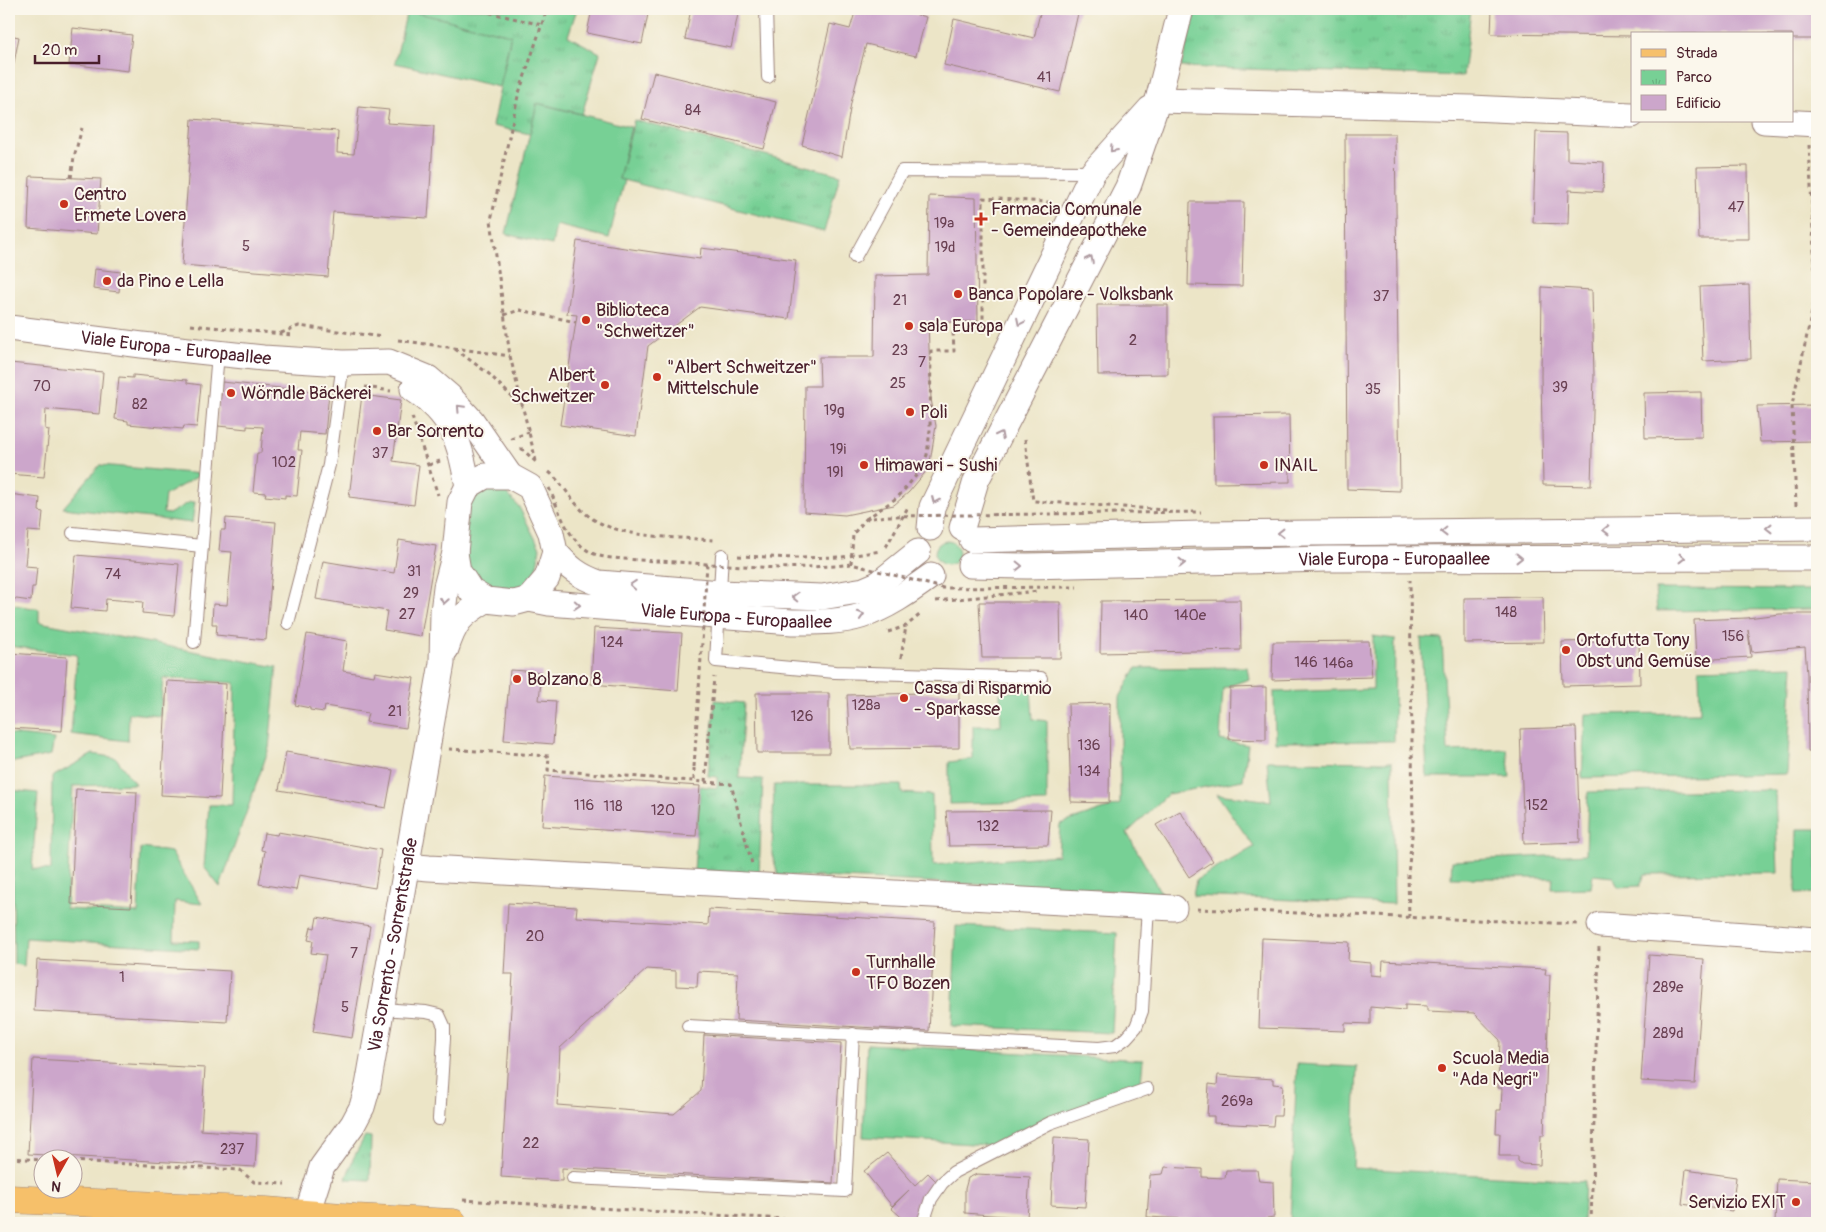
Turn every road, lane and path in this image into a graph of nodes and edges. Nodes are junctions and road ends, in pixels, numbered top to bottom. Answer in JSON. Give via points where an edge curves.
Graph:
{"nodes":[{"id":1,"x":474,"y":9,"type":"edge"},
{"id":2,"x":547,"y":9,"type":"edge"},
{"id":3,"x":766,"y":9,"type":"edge"},
{"id":4,"x":1181,"y":9,"type":"edge"},
{"id":5,"x":542,"y":25,"type":"junction"},
{"id":6,"x":768,"y":77,"type":"dead end"},
{"id":7,"x":1158,"y":100,"type":"junction"},
{"id":8,"x":1631,"y":115,"type":"edge"},
{"id":9,"x":1780,"y":122,"type":"edge"},
{"id":10,"x":1813,"y":124,"type":"edge"},
{"id":11,"x":82,"y":128,"type":"dead end"},
{"id":12,"x":1134,"y":166,"type":"junction"},
{"id":13,"x":71,"y":178,"type":"dead end"},
{"id":14,"x":1089,"y":178,"type":"junction"},
{"id":15,"x":1073,"y":212,"type":"junction"},
{"id":16,"x":1108,"y":222,"type":"junction"},
{"id":17,"x":855,"y":257,"type":"dead end"},
{"id":18,"x":504,"y":315,"type":"junction"},
{"id":19,"x":576,"y":322,"type":"dead end"},
{"id":20,"x":9,"y":328,"type":"edge"},
{"id":21,"x":453,"y":347,"type":"dead end"},
{"id":22,"x":218,"y":353,"type":"junction"},
{"id":23,"x":343,"y":363,"type":"junction"},
{"id":24,"x":522,"y":407,"type":"junction"},
{"id":25,"x":410,"y":411,"type":"dead end"},
{"id":26,"x":1024,"y":436,"type":"dead end"},
{"id":27,"x":536,"y":463,"type":"dead end"},
{"id":28,"x":544,"y":468,"type":"dead end"},
{"id":29,"x":510,"y":476,"type":"junction"},
{"id":30,"x":468,"y":486,"type":"junction"},
{"id":31,"x":549,"y":488,"type":"dead end"},
{"id":32,"x":911,"y":501,"type":"dead end"},
{"id":33,"x":1797,"y":511,"type":"dead end"},
{"id":34,"x":866,"y":519,"type":"junction"},
{"id":35,"x":458,"y":521,"type":"junction"},
{"id":36,"x":930,"y":528,"type":"junction"},
{"id":37,"x":1817,"y":528,"type":"edge"},
{"id":38,"x":73,"y":533,"type":"dead end"},
{"id":39,"x":967,"y":534,"type":"junction"},
{"id":40,"x":722,"y":540,"type":"dead end"},
{"id":41,"x":202,"y":546,"type":"junction"},
{"id":42,"x":555,"y":552,"type":"junction"},
{"id":43,"x":918,"y":552,"type":"junction"},
{"id":44,"x":722,"y":555,"type":"joint"},
{"id":45,"x":1817,"y":558,"type":"edge"},
{"id":46,"x":1410,"y":559,"type":"junction"},
{"id":47,"x":456,"y":562,"type":"junction"},
{"id":48,"x":707,"y":564,"type":"junction"},
{"id":49,"x":851,"y":564,"type":"junction"},
{"id":50,"x":970,"y":566,"type":"junction"},
{"id":51,"x":930,"y":576,"type":"junction"},
{"id":52,"x":1077,"y":587,"type":"dead end"},
{"id":53,"x":529,"y":599,"type":"junction"},
{"id":54,"x":486,"y":600,"type":"junction"},
{"id":55,"x":720,"y":604,"type":"junction"},
{"id":56,"x":288,"y":623,"type":"dead end"},
{"id":57,"x":906,"y":626,"type":"dead end"},
{"id":58,"x":194,"y":642,"type":"dead end"},
{"id":59,"x":716,"y":661,"type":"junction"},
{"id":60,"x":442,"y":663,"type":"junction"},
{"id":61,"x":899,"y":674,"type":"junction"},
{"id":62,"x":1041,"y":678,"type":"dead end"},
{"id":63,"x":428,"y":747,"type":"junction"},
{"id":64,"x":694,"y":780,"type":"junction"},
{"id":65,"x":705,"y":782,"type":"junction"},
{"id":66,"x":406,"y":866,"type":"junction"},
{"id":67,"x":754,"y":884,"type":"junction"},
{"id":68,"x":1148,"y":906,"type":"junction"},
{"id":69,"x":1174,"y":908,"type":"joint"},
{"id":70,"x":1409,"y":918,"type":"junction"},
{"id":71,"x":1600,"y":925,"type":"junction"},
{"id":72,"x":1817,"y":940,"type":"edge"},
{"id":73,"x":381,"y":1009,"type":"junction"},
{"id":74,"x":688,"y":1026,"type":"dead end"},
{"id":75,"x":853,"y":1034,"type":"junction"},
{"id":76,"x":1147,"y":1089,"type":"dead end"},
{"id":77,"x":438,"y":1119,"type":"dead end"},
{"id":78,"x":10,"y":1158,"type":"edge"},
{"id":79,"x":32,"y":1159,"type":"edge"},
{"id":80,"x":82,"y":1162,"type":"edge"},
{"id":81,"x":573,"y":1178,"type":"dead end"},
{"id":82,"x":285,"y":1184,"type":"dead end"},
{"id":83,"x":9,"y":1199,"type":"edge"},
{"id":84,"x":454,"y":1212,"type":"edge"},
{"id":85,"x":305,"y":1219,"type":"edge"},
{"id":86,"x":849,"y":1223,"type":"edge"},
{"id":87,"x":923,"y":1223,"type":"edge"},
{"id":88,"x":1591,"y":1223,"type":"edge"}],
"edges":[{"from":1,"to":5,"type":"path"},
{"from":2,"to":5,"type":"path"},
{"from":3,"to":6,"type":"lane"},
{"from":4,"to":7,"type":"street"},
{"from":5,"to":18,"type":"path","via":[[518,96],[492,220]]},
{"from":7,"to":8,"type":"street"},
{"from":7,"to":12,"type":"street"},
{"from":7,"to":14,"type":"street","one_way":true},
{"from":9,"to":10,"type":"street"},
{"from":10,"to":33,"type":"path","via":[[1816,293],[1792,405]]},
{"from":11,"to":13,"type":"path"},
{"from":12,"to":14,"type":"street"},
{"from":12,"to":16,"type":"street","via":[[1128,187]]},
{"from":14,"to":15,"type":"street"},
{"from":14,"to":16,"type":"street","via":[[1100,192]]},
{"from":14,"to":17,"type":"lane","via":[[902,171]]},
{"from":15,"to":34,"type":"path","via":[[1048,202],[983,198],[984,331],[953,331],[954,351],[931,351],[927,454],[919,472],[898,497]]},
{"from":15,"to":36,"type":"street","one_way":true,"via":[[932,507]]},
{"from":39,"to":16,"type":"street","one_way":true,"via":[[976,482]]},
{"from":18,"to":19,"type":"path","via":[[520,310]]},
{"from":18,"to":24,"type":"path"},
{"from":20,"to":22,"type":"street","name":"Viale Europa - Europaallee"},
{"from":21,"to":24,"type":"path","via":[[489,374]]},
{"from":22,"to":23,"type":"street","name":"Viale Europa - Europaallee"},
{"from":22,"to":41,"type":"lane"},
{"from":29,"to":23,"type":"street","name":"Viale Europa - Europaallee","one_way":true,"via":[[472,421],[428,378],[388,362]]},
{"from":23,"to":30,"type":"street","name":"Viale Europa - Europaallee","via":[[399,381],[431,401],[451,425],[462,454]]},
{"from":23,"to":56,"type":"lane","via":[[329,465]]},
{"from":24,"to":27,"type":"path"},
{"from":25,"to":35,"type":"path","via":[[445,520]]},
{"from":26,"to":34,"type":"path","bridge":true,"via":[[1033,501],[1201,512],[886,516]]},
{"from":28,"to":40,"type":"path","via":[[590,518],[610,527],[631,533]]},
{"from":29,"to":30,"type":"street","via":[[485,476]]},
{"from":29,"to":42,"type":"street","via":[[530,487],[551,533]]},
{"from":30,"to":35,"type":"street","name":"Via Sorrento - Sorrentstraße","via":[[460,502]]},
{"from":31,"to":48,"type":"path","bridge":true,"via":[[571,536],[584,549],[600,556]]},
{"from":32,"to":44,"type":"path","via":[[884,550],[842,558]]},
{"from":34,"to":49,"type":"path","bridge":true,"via":[[853,534]]},
{"from":35,"to":47,"type":"street","name":"Via Sorrento - Sorrentstraße"},
{"from":36,"to":39,"type":"street","name":"Viale Europa - Europaallee","via":[[946,523]]},
{"from":36,"to":43,"type":"street","name":"Viale Europa - Europaallee","via":[[922,538]]},
{"from":37,"to":39,"type":"street","name":"Viale Europa - Europaallee","one_way":true},
{"from":38,"to":41,"type":"lane"},
{"from":39,"to":50,"type":"street","via":[[974,553]]},
{"from":41,"to":58,"type":"lane"},
{"from":42,"to":53,"type":"street","via":[[547,578]]},
{"from":55,"to":42,"type":"street","name":"Viale Europa - Europaallee","one_way":true,"via":[[599,583],[566,566]]},
{"from":43,"to":51,"type":"street","via":[[922,566]]},
{"from":43,"to":55,"type":"street","name":"Viale Europa - Europaallee","one_way":true,"via":[[878,584],[845,595]]},
{"from":44,"to":55,"type":"lane"},
{"from":46,"to":45,"type":"street","name":"Viale Europa - Europaallee","one_way":true},
{"from":50,"to":46,"type":"street","name":"Viale Europa - Europaallee","one_way":true},
{"from":46,"to":70,"type":"path","via":[[1413,827],[1408,874]]},
{"from":47,"to":54,"type":"street","via":[[471,591]]},
{"from":47,"to":60,"type":"street","name":"Via Sorrento - Sorrentstraße","one_way":true,"via":[[446,587]]},
{"from":48,"to":49,"type":"path","bridge":true,"via":[[778,568]]},
{"from":48,"to":64,"type":"path","bridge":true},
{"from":49,"to":52,"type":"path","bridge":true,"via":[[943,588]]},
{"from":50,"to":51,"type":"street","via":[[960,576],[945,579]]},
{"from":55,"to":51,"type":"street","name":"Viale Europa - Europaallee","one_way":true,"via":[[792,622],[860,617],[888,605]]},
{"from":53,"to":54,"type":"street","via":[[514,603]]},
{"from":53,"to":55,"type":"street","name":"Viale Europa - Europaallee","one_way":true,"via":[[549,603]]},
{"from":54,"to":60,"type":"street","name":"Via Sorrento - Sorrentstraße","via":[[468,611],[453,627]]},
{"from":55,"to":59,"type":"lane"},
{"from":57,"to":61,"type":"path"},
{"from":59,"to":61,"type":"lane","via":[[835,672]]},
{"from":59,"to":65,"type":"path"},
{"from":60,"to":63,"type":"street","name":"Via Sorrento - Sorrentstraße"},
{"from":61,"to":62,"type":"lane"},
{"from":63,"to":64,"type":"path","via":[[548,756],[548,770]]},
{"from":63,"to":66,"type":"street","name":"Via Sorrento - Sorrentstraße"},
{"from":64,"to":65,"type":"path"},
{"from":65,"to":67,"type":"path","via":[[731,784]]},
{"from":66,"to":67,"type":"street"},
{"from":66,"to":73,"type":"street","name":"Via Sorrento - Sorrentstraße"},
{"from":67,"to":68,"type":"street"},
{"from":68,"to":69,"type":"street"},
{"from":68,"to":75,"type":"lane","via":[[1142,1011],[1136,1027],[1115,1046],[1099,1048]]},
{"from":69,"to":70,"type":"path"},
{"from":70,"to":71,"type":"path"},
{"from":71,"to":72,"type":"street"},
{"from":71,"to":88,"type":"path"},
{"from":73,"to":77,"type":"lane","via":[[426,1012],[439,1015],[442,1020],[444,1038]]},
{"from":73,"to":85,"type":"street","name":"Via Sorrento - Sorrentstraße","via":[[362,1107],[322,1167]]},
{"from":74,"to":75,"type":"lane"},
{"from":75,"to":81,"type":"lane","via":[[845,1191]]},
{"from":76,"to":87,"type":"lane","via":[[1050,1124],[954,1172],[931,1199]]},
{"from":78,"to":79,"type":"path"},
{"from":80,"to":82,"type":"path","via":[[240,1170],[254,1182]]},
{"from":83,"to":85,"type":"main road"},
{"from":84,"to":85,"type":"main road"},
{"from":84,"to":86,"type":"path"}]}
